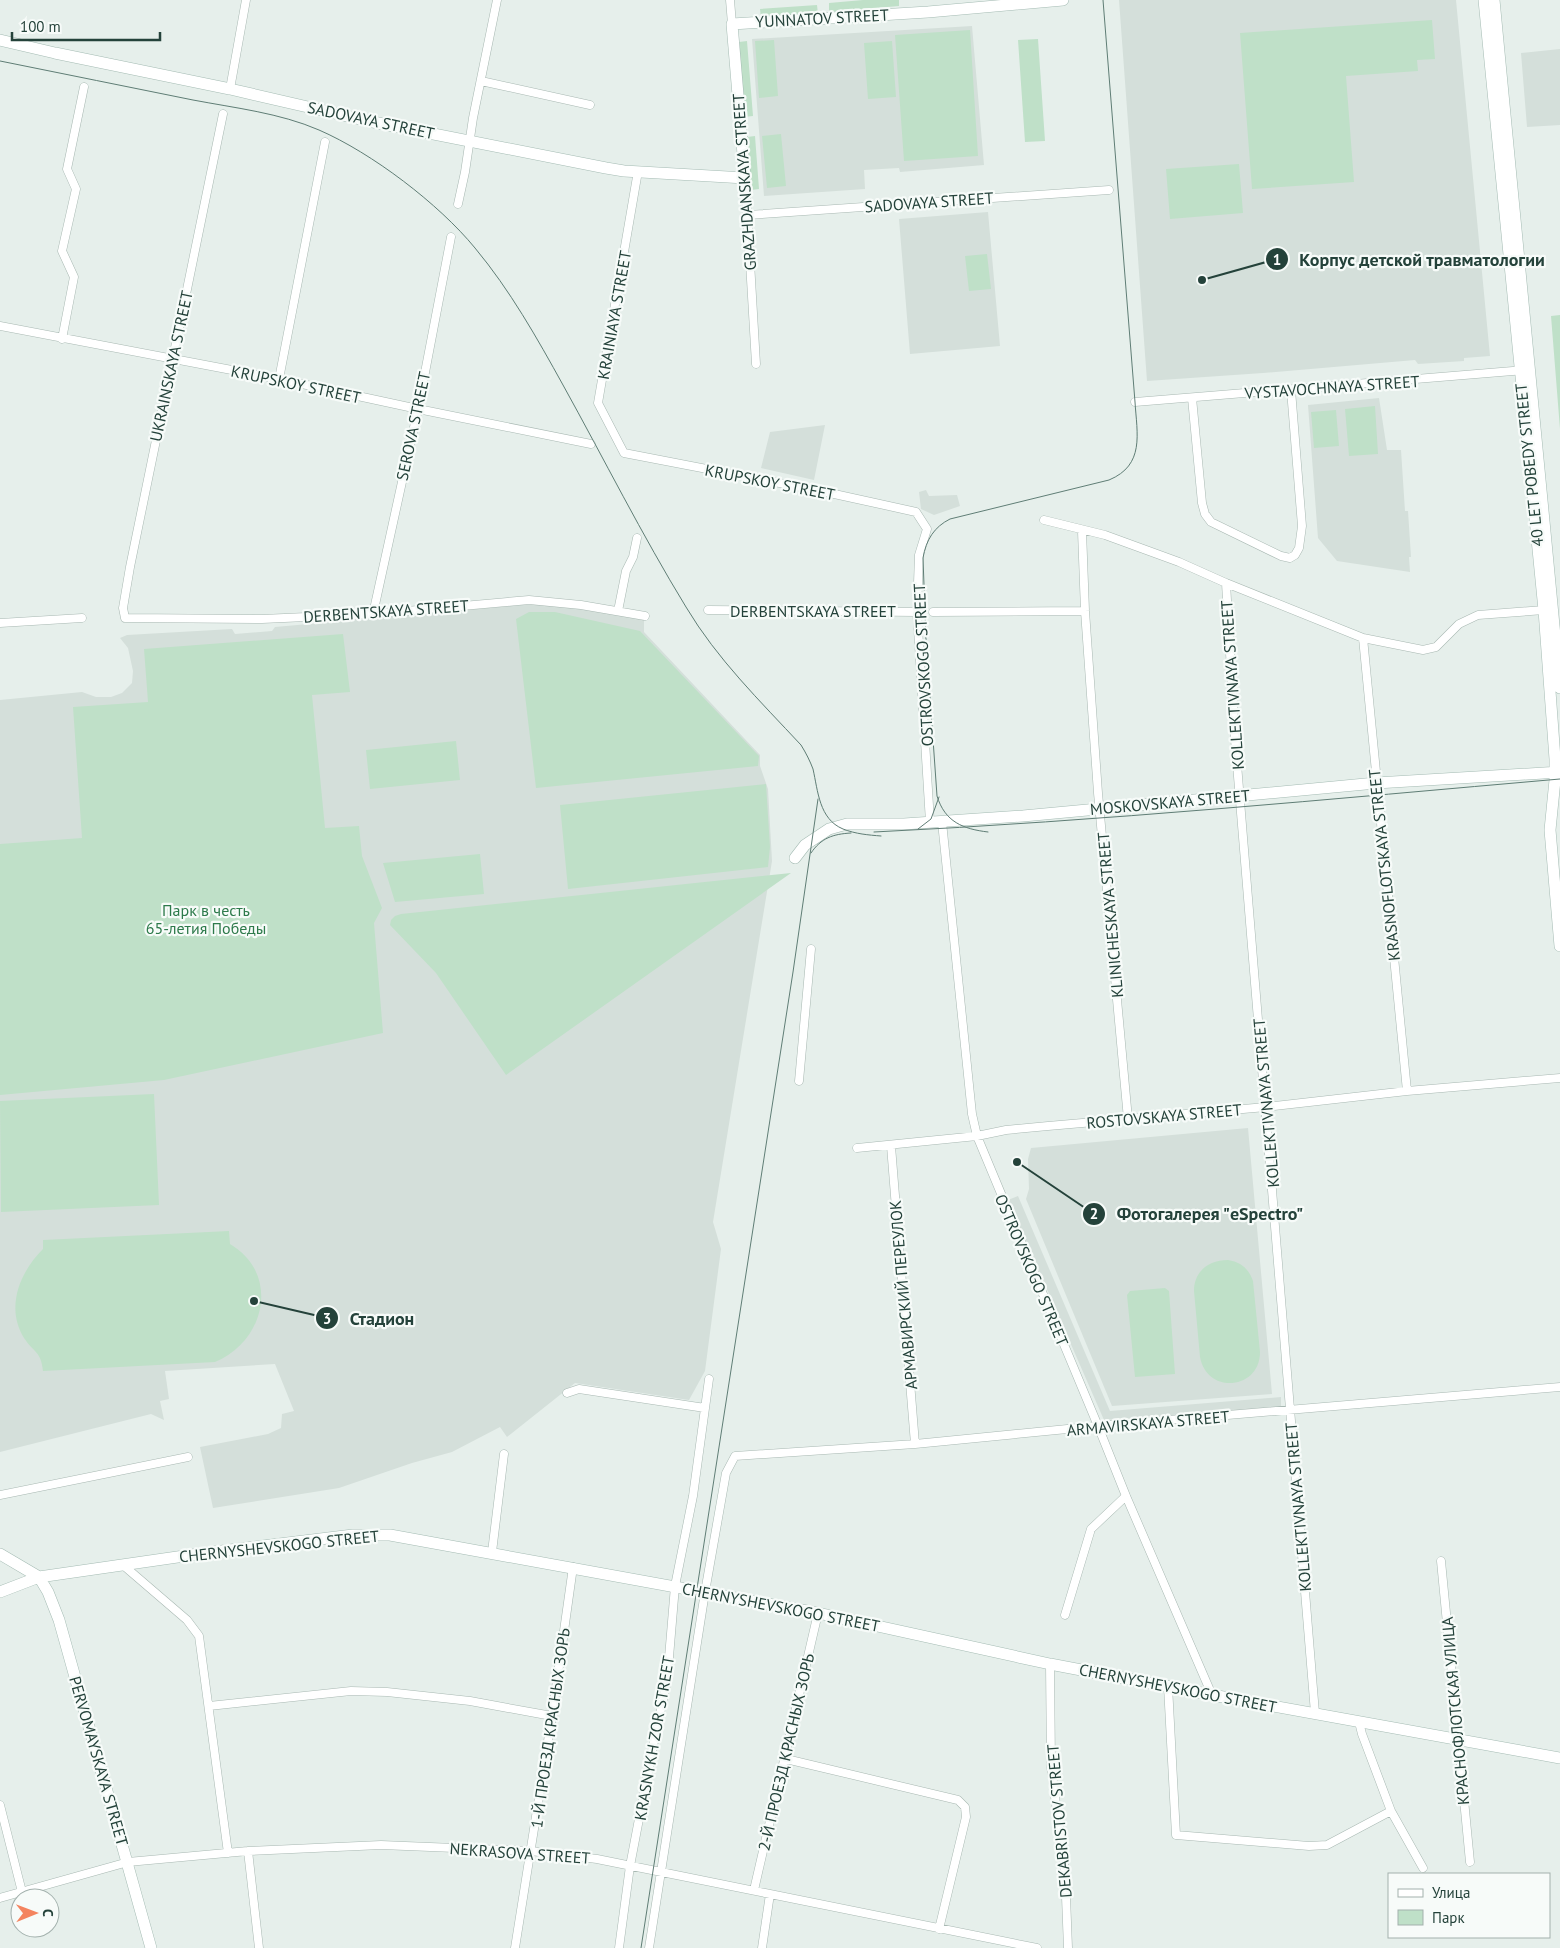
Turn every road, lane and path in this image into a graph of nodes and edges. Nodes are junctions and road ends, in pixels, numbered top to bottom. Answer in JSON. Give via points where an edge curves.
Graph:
{"nodes":[{"id":1,"x":246,"y":0,"type":"edge"},
{"id":2,"x":497,"y":0,"type":"edge"},
{"id":3,"x":730,"y":0,"type":"edge"},
{"id":4,"x":1063,"y":0,"type":"edge"},
{"id":5,"x":1484,"y":0,"type":"edge"},
{"id":6,"x":1494,"y":0,"type":"edge"},
{"id":7,"x":732,"y":24,"type":"junction"},
{"id":8,"x":0,"y":40,"type":"edge"},
{"id":9,"x":481,"y":82,"type":"junction"},
{"id":10,"x":84,"y":87,"type":"dead end"},
{"id":11,"x":230,"y":88,"type":"junction"},
{"id":12,"x":590,"y":105,"type":"dead end"},
{"id":13,"x":223,"y":114,"type":"dead end"},
{"id":14,"x":470,"y":140,"type":"junction"},
{"id":15,"x":326,"y":142,"type":"dead end"},
{"id":16,"x":638,"y":171,"type":"junction"},
{"id":17,"x":745,"y":178,"type":"junction"},
{"id":18,"x":1109,"y":190,"type":"dead end"},
{"id":19,"x":458,"y":204,"type":"dead end"},
{"id":20,"x":748,"y":215,"type":"junction"},
{"id":21,"x":451,"y":237,"type":"dead end"},
{"id":22,"x":0,"y":326,"type":"edge"},
{"id":23,"x":62,"y":339,"type":"junction"},
{"id":24,"x":172,"y":360,"type":"junction"},
{"id":25,"x":756,"y":364,"type":"dead end"},
{"id":26,"x":1524,"y":370,"type":"junction"},
{"id":27,"x":279,"y":379,"type":"junction"},
{"id":28,"x":1291,"y":390,"type":"junction"},
{"id":29,"x":1192,"y":398,"type":"junction"},
{"id":30,"x":1135,"y":402,"type":"dead end"},
{"id":31,"x":418,"y":410,"type":"junction"},
{"id":32,"x":591,"y":444,"type":"dead end"},
{"id":33,"x":624,"y":453,"type":"joint"},
{"id":34,"x":916,"y":512,"type":"joint"},
{"id":35,"x":1044,"y":520,"type":"dead end"},
{"id":36,"x":1082,"y":531,"type":"junction"},
{"id":37,"x":637,"y":538,"type":"dead end"},
{"id":38,"x":1226,"y":583,"type":"junction"},
{"id":39,"x":708,"y":610,"type":"dead end"},
{"id":40,"x":1544,"y":610,"type":"junction"},
{"id":41,"x":618,"y":611,"type":"junction"},
{"id":42,"x":1084,"y":611,"type":"junction"},
{"id":43,"x":917,"y":612,"type":"junction"},
{"id":44,"x":933,"y":612,"type":"dead end"},
{"id":45,"x":373,"y":614,"type":"junction"},
{"id":46,"x":645,"y":616,"type":"dead end"},
{"id":47,"x":82,"y":618,"type":"dead end"},
{"id":48,"x":125,"y":618,"type":"joint"},
{"id":49,"x":0,"y":623,"type":"edge"},
{"id":50,"x":1363,"y":638,"type":"junction"},
{"id":51,"x":1560,"y":688,"type":"edge"},
{"id":52,"x":1558,"y":772,"type":"edge"},
{"id":53,"x":1376,"y":783,"type":"junction"},
{"id":54,"x":1240,"y":796,"type":"junction"},
{"id":55,"x":1100,"y":808,"type":"junction"},
{"id":56,"x":936,"y":822,"type":"junction"},
{"id":57,"x":795,"y":858,"type":"dead end"},
{"id":58,"x":1559,"y":927,"type":"edge"},
{"id":59,"x":1560,"y":946,"type":"edge"},
{"id":60,"x":811,"y":949,"type":"dead end"},
{"id":61,"x":1560,"y":1078,"type":"edge"},
{"id":62,"x":799,"y":1081,"type":"dead end"},
{"id":63,"x":1407,"y":1091,"type":"junction"},
{"id":64,"x":1266,"y":1107,"type":"junction"},
{"id":65,"x":1128,"y":1119,"type":"junction"},
{"id":66,"x":976,"y":1136,"type":"junction"},
{"id":67,"x":891,"y":1146,"type":"junction"},
{"id":68,"x":857,"y":1148,"type":"dead end"},
{"id":69,"x":709,"y":1379,"type":"dead end"},
{"id":70,"x":1560,"y":1387,"type":"edge"},
{"id":71,"x":567,"y":1393,"type":"dead end"},
{"id":72,"x":704,"y":1408,"type":"junction"},
{"id":73,"x":1290,"y":1411,"type":"junction"},
{"id":74,"x":1098,"y":1426,"type":"junction"},
{"id":75,"x":915,"y":1444,"type":"junction"},
{"id":76,"x":504,"y":1454,"type":"dead end"},
{"id":77,"x":188,"y":1457,"type":"dead end"},
{"id":78,"x":0,"y":1495,"type":"edge"},
{"id":79,"x":1126,"y":1496,"type":"junction"},
{"id":80,"x":492,"y":1552,"type":"junction"},
{"id":81,"x":0,"y":1554,"type":"edge"},
{"id":82,"x":1441,"y":1561,"type":"dead end"},
{"id":83,"x":123,"y":1565,"type":"junction"},
{"id":84,"x":573,"y":1567,"type":"junction"},
{"id":85,"x":39,"y":1577,"type":"junction"},
{"id":86,"x":675,"y":1586,"type":"junction"},
{"id":87,"x":0,"y":1592,"type":"edge"},
{"id":88,"x":705,"y":1592,"type":"junction"},
{"id":89,"x":818,"y":1613,"type":"junction"},
{"id":90,"x":1065,"y":1615,"type":"dead end"},
{"id":91,"x":1050,"y":1664,"type":"junction"},
{"id":92,"x":1168,"y":1686,"type":"junction"},
{"id":93,"x":1212,"y":1695,"type":"junction"},
{"id":94,"x":209,"y":1706,"type":"junction"},
{"id":95,"x":1314,"y":1713,"type":"junction"},
{"id":96,"x":552,"y":1716,"type":"junction"},
{"id":97,"x":1360,"y":1722,"type":"junction"},
{"id":98,"x":1457,"y":1740,"type":"junction"},
{"id":99,"x":1560,"y":1758,"type":"edge"},
{"id":100,"x":786,"y":1759,"type":"junction"},
{"id":101,"x":0,"y":1805,"type":"edge"},
{"id":102,"x":1391,"y":1811,"type":"junction"},
{"id":103,"x":248,"y":1851,"type":"junction"},
{"id":104,"x":532,"y":1851,"type":"junction"},
{"id":105,"x":228,"y":1853,"type":"junction"},
{"id":106,"x":128,"y":1862,"type":"junction"},
{"id":107,"x":1470,"y":1862,"type":"dead end"},
{"id":108,"x":630,"y":1866,"type":"junction"},
{"id":109,"x":1423,"y":1868,"type":"dead end"},
{"id":110,"x":660,"y":1873,"type":"junction"},
{"id":111,"x":21,"y":1888,"type":"edge"},
{"id":112,"x":36,"y":1888,"type":"edge"},
{"id":113,"x":754,"y":1890,"type":"junction"},
{"id":114,"x":770,"y":1894,"type":"junction"},
{"id":115,"x":939,"y":1929,"type":"junction"},
{"id":116,"x":151,"y":1948,"type":"edge"},
{"id":117,"x":258,"y":1948,"type":"edge"},
{"id":118,"x":515,"y":1948,"type":"edge"},
{"id":119,"x":619,"y":1948,"type":"edge"},
{"id":120,"x":649,"y":1948,"type":"edge"},
{"id":121,"x":762,"y":1948,"type":"edge"},
{"id":122,"x":1037,"y":1948,"type":"edge"},
{"id":123,"x":1068,"y":1948,"type":"edge"}],
"edges":[{"from":1,"to":11,"type":"street"},
{"from":2,"to":9,"type":"street"},
{"from":3,"to":7,"type":"street","name":"GRAZHDANSKAYA STREET"},
{"from":4,"to":7,"type":"street","name":"YUNNATOV STREET"},
{"from":5,"to":26,"type":"street","name":"40 LET POBEDY STREET"},
{"from":6,"to":26,"type":"street","name":"40 LET POBEDY STREET"},
{"from":7,"to":17,"type":"street","name":"GRAZHDANSKAYA STREET"},
{"from":8,"to":11,"type":"street","name":"SADOVAYA STREET"},
{"from":9,"to":12,"type":"street"},
{"from":9,"to":14,"type":"street"},
{"from":10,"to":23,"type":"street","via":[[67,169],[76,189],[62,251],[74,276]]},
{"from":11,"to":14,"type":"street","name":"SADOVAYA STREET","via":[[373,122]]},
{"from":13,"to":24,"type":"street","name":"UKRAINSKAYA STREET"},
{"from":14,"to":16,"type":"street","name":"SADOVAYA STREET","via":[[606,168]]},
{"from":14,"to":19,"type":"street"},
{"from":15,"to":27,"type":"street"},
{"from":16,"to":17,"type":"street","name":"SADOVAYA STREET"},
{"from":16,"to":33,"type":"street","name":"KRAINIAYA STREET","via":[[598,403]]},
{"from":17,"to":20,"type":"street","name":"GRAZHDANSKAYA STREET"},
{"from":18,"to":20,"type":"street","name":"SADOVAYA STREET"},
{"from":20,"to":25,"type":"street","name":"GRAZHDANSKAYA STREET"},
{"from":21,"to":31,"type":"street","name":"SEROVA STREET"},
{"from":22,"to":23,"type":"street","name":"KRUPSKOY STREET"},
{"from":23,"to":24,"type":"street","name":"KRUPSKOY STREET"},
{"from":24,"to":27,"type":"street","name":"KRUPSKOY STREET"},
{"from":24,"to":48,"type":"street","name":"UKRAINSKAYA STREET","via":[[130,567],[123,608]]},
{"from":26,"to":28,"type":"street","name":"VYSTAVOCHNAYA STREET"},
{"from":26,"to":40,"type":"street","name":"40 LET POBEDY STREET"},
{"from":26,"to":51,"type":"street","name":"40 LET POBEDY STREET"},
{"from":27,"to":31,"type":"street","name":"KRUPSKOY STREET"},
{"from":28,"to":29,"type":"street","name":"VYSTAVOCHNAYA STREET"},
{"from":28,"to":29,"type":"street","via":[[1302,526],[1299,548],[1290,558],[1211,522],[1204,514]]},
{"from":29,"to":30,"type":"street","name":"VYSTAVOCHNAYA STREET"},
{"from":31,"to":32,"type":"street","name":"KRUPSKOY STREET"},
{"from":31,"to":45,"type":"street","name":"SEROVA STREET"},
{"from":33,"to":34,"type":"street","name":"KRUPSKOY STREET"},
{"from":34,"to":43,"type":"street","name":"OSTROVSKOGO STREET","via":[[927,529],[919,555]]},
{"from":35,"to":36,"type":"street"},
{"from":36,"to":38,"type":"street","via":[[1105,535]]},
{"from":36,"to":42,"type":"street","name":"KLINICHESKAYA STREET"},
{"from":37,"to":41,"type":"street"},
{"from":38,"to":50,"type":"street"},
{"from":38,"to":54,"type":"street","name":"KOLLEKTIVNAYA STREET"},
{"from":39,"to":43,"type":"street","name":"DERBENTSKAYA STREET"},
{"from":40,"to":50,"type":"street","via":[[1478,615],[1459,624],[1436,647],[1423,650]]},
{"from":40,"to":52,"type":"street","name":"40 LET POBEDY STREET"},
{"from":41,"to":45,"type":"street","name":"DERBENTSKAYA STREET","via":[[529,600]]},
{"from":41,"to":46,"type":"street","name":"DERBENTSKAYA STREET"},
{"from":42,"to":44,"type":"street"},
{"from":42,"to":55,"type":"street","name":"KLINICHESKAYA STREET"},
{"from":43,"to":56,"type":"street","name":"OSTROVSKOGO STREET"},
{"from":45,"to":48,"type":"street","name":"DERBENTSKAYA STREET","via":[[262,619]]},
{"from":47,"to":49,"type":"street"},
{"from":50,"to":53,"type":"street","name":"KRASNOFLOTSKAYA STREET"},
{"from":52,"to":53,"type":"street","name":"MOSKOVSKAYA STREET"},
{"from":52,"to":58,"type":"street","name":"40 LET POBEDY STREET","via":[[1550,830]]},
{"from":53,"to":54,"type":"street","name":"MOSKOVSKAYA STREET"},
{"from":53,"to":63,"type":"street","name":"KRASNOFLOTSKAYA STREET"},
{"from":54,"to":55,"type":"street","name":"MOSKOVSKAYA STREET"},
{"from":54,"to":64,"type":"street","name":"KOLLEKTIVNAYA STREET"},
{"from":55,"to":56,"type":"street","name":"MOSKOVSKAYA STREET"},
{"from":55,"to":65,"type":"street","name":"KLINICHESKAYA STREET"},
{"from":56,"to":57,"type":"street","name":"MOSKOVSKAYA STREET","via":[[839,826],[805,845]]},
{"from":56,"to":66,"type":"street","name":"OSTROVSKOGO STREET"},
{"from":58,"to":59,"type":"street","name":"40 LET POBEDY STREET"},
{"from":60,"to":62,"type":"street"},
{"from":61,"to":63,"type":"street","name":"ROSTOVSKAYA STREET"},
{"from":63,"to":64,"type":"street","name":"ROSTOVSKAYA STREET"},
{"from":64,"to":65,"type":"street","name":"ROSTOVSKAYA STREET"},
{"from":64,"to":73,"type":"street","name":"KOLLEKTIVNAYA STREET"},
{"from":65,"to":66,"type":"street","name":"ROSTOVSKAYA STREET","via":[[1006,1130]]},
{"from":66,"to":67,"type":"street","name":"ROSTOVSKAYA STREET"},
{"from":66,"to":74,"type":"street","name":"OSTROVSKOGO STREET"},
{"from":67,"to":68,"type":"street","name":"ROSTOVSKAYA STREET"},
{"from":67,"to":75,"type":"street","name":"АРМАВИРСКИЙ ПЕРЕУЛОК"},
{"from":69,"to":72,"type":"street","name":"KRASNYKH ZOR STREET"},
{"from":70,"to":73,"type":"street","name":"ARMAVIRSKAYA STREET"},
{"from":71,"to":72,"type":"street","via":[[579,1389]]},
{"from":72,"to":86,"type":"street","name":"KRASNYKH ZOR STREET","via":[[693,1496]]},
{"from":73,"to":74,"type":"street","name":"ARMAVIRSKAYA STREET"},
{"from":73,"to":95,"type":"street","name":"KOLLEKTIVNAYA STREET"},
{"from":74,"to":75,"type":"street","name":"ARMAVIRSKAYA STREET"},
{"from":74,"to":79,"type":"street","name":"OSTROVSKOGO STREET"},
{"from":75,"to":88,"type":"street","name":"ARMAVIRSKAYA STREET","via":[[735,1456],[726,1473]]},
{"from":76,"to":80,"type":"street"},
{"from":77,"to":78,"type":"street"},
{"from":79,"to":90,"type":"street","via":[[1091,1529]]},
{"from":79,"to":93,"type":"street","name":"OSTROVSKOGO STREET"},
{"from":80,"to":83,"type":"street","name":"CHERNYSHEVSKOGO STREET","via":[[390,1535],[353,1535]]},
{"from":80,"to":84,"type":"street","name":"CHERNYSHEVSKOGO STREET"},
{"from":81,"to":85,"type":"street"},
{"from":82,"to":98,"type":"street","name":"КРАСНОФЛОТСКАЯ УЛИЦА"},
{"from":83,"to":85,"type":"street","name":"CHERNYSHEVSKOGO STREET"},
{"from":83,"to":94,"type":"street","via":[[187,1620],[199,1636]]},
{"from":84,"to":86,"type":"street","name":"CHERNYSHEVSKOGO STREET"},
{"from":84,"to":96,"type":"street","name":"1-Й ПРОЕЗД КРАСНЫХ ЗОРЬ"},
{"from":85,"to":87,"type":"street","name":"CHERNYSHEVSKOGO STREET"},
{"from":85,"to":106,"type":"street","name":"PERVOMAYSKAYA STREET","via":[[59,1620]]},
{"from":86,"to":88,"type":"street","name":"CHERNYSHEVSKOGO STREET"},
{"from":86,"to":108,"type":"street","name":"KRASNYKH ZOR STREET","via":[[668,1681]]},
{"from":88,"to":89,"type":"street","name":"CHERNYSHEVSKOGO STREET"},
{"from":88,"to":110,"type":"street"},
{"from":89,"to":91,"type":"street","name":"CHERNYSHEVSKOGO STREET"},
{"from":89,"to":100,"type":"street","name":"2-Й ПРОЕЗД КРАСНЫХ ЗОРЬ"},
{"from":91,"to":92,"type":"street","name":"CHERNYSHEVSKOGO STREET"},
{"from":91,"to":123,"type":"street","name":"DEKABRISTOV STREET","via":[[1051,1768],[1065,1871]]},
{"from":92,"to":93,"type":"street","name":"CHERNYSHEVSKOGO STREET"},
{"from":92,"to":102,"type":"street","via":[[1176,1835],[1309,1846],[1327,1844]]},
{"from":93,"to":95,"type":"street","name":"CHERNYSHEVSKOGO STREET"},
{"from":94,"to":96,"type":"street","via":[[351,1691],[387,1692]]},
{"from":94,"to":105,"type":"street"},
{"from":95,"to":97,"type":"street","name":"CHERNYSHEVSKOGO STREET"},
{"from":96,"to":104,"type":"street","name":"1-Й ПРОЕЗД КРАСНЫХ ЗОРЬ"},
{"from":97,"to":98,"type":"street","name":"CHERNYSHEVSKOGO STREET"},
{"from":97,"to":102,"type":"street"},
{"from":98,"to":99,"type":"street","name":"CHERNYSHEVSKOGO STREET"},
{"from":98,"to":107,"type":"street","name":"КРАСНОФЛОТСКАЯ УЛИЦА"},
{"from":100,"to":113,"type":"street","name":"2-Й ПРОЕЗД КРАСНЫХ ЗОРЬ"},
{"from":100,"to":115,"type":"street","via":[[958,1800],[965,1807],[966,1817]]},
{"from":101,"to":111,"type":"street"},
{"from":102,"to":109,"type":"street"},
{"from":103,"to":104,"type":"street","name":"NEKRASOVA STREET","via":[[381,1844]]},
{"from":103,"to":105,"type":"street","name":"NEKRASOVA STREET"},
{"from":103,"to":117,"type":"street"},
{"from":104,"to":108,"type":"street","name":"NEKRASOVA STREET"},
{"from":104,"to":118,"type":"street","name":"1-Й ПРОЕЗД КРАСНЫХ ЗОРЬ"},
{"from":105,"to":106,"type":"street","name":"NEKRASOVA STREET"},
{"from":106,"to":112,"type":"street","name":"NEKRASOVA STREET"},
{"from":106,"to":116,"type":"street","name":"PERVOMAYSKAYA STREET"},
{"from":108,"to":110,"type":"street","name":"NEKRASOVA STREET"},
{"from":108,"to":119,"type":"street","name":"KRASNYKH ZOR STREET"},
{"from":110,"to":113,"type":"street","name":"NEKRASOVA STREET"},
{"from":110,"to":120,"type":"street"},
{"from":113,"to":114,"type":"street","name":"NEKRASOVA STREET"},
{"from":114,"to":115,"type":"street","name":"NEKRASOVA STREET"},
{"from":114,"to":121,"type":"street"},
{"from":115,"to":122,"type":"street","name":"NEKRASOVA STREET"}]}
